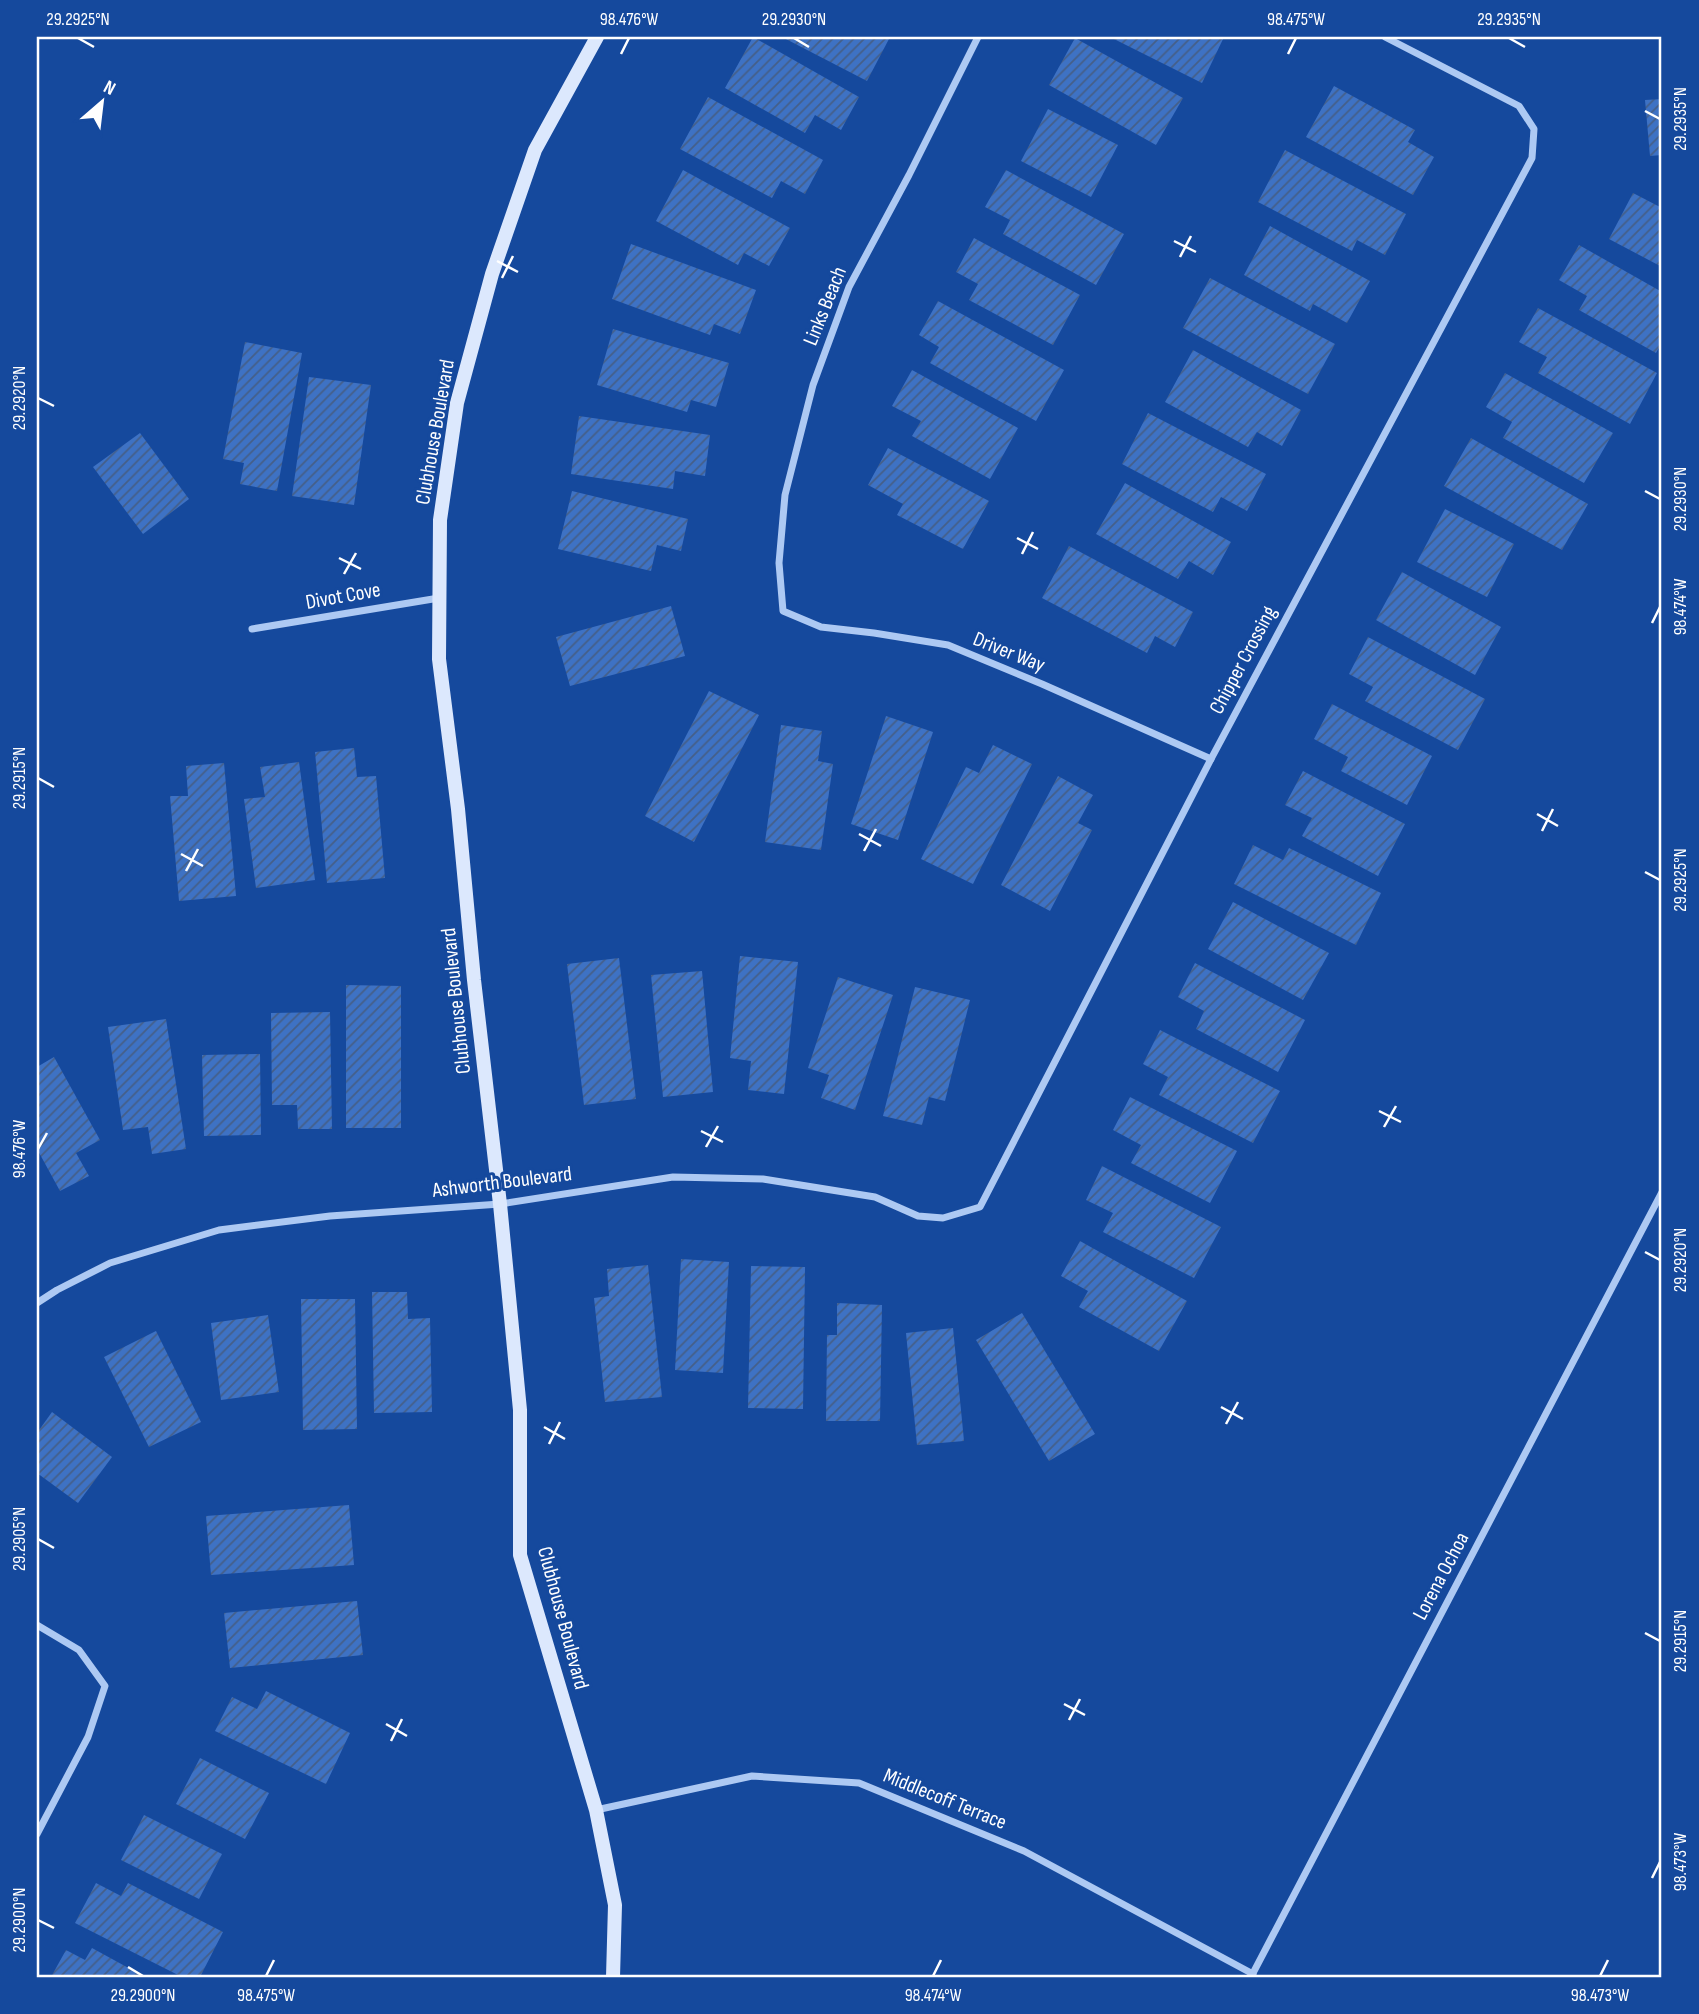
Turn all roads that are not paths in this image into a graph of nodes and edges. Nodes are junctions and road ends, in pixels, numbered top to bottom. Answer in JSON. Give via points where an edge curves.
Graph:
{"nodes":[{"id":1,"x":597,"y":37,"type":"edge"},
{"id":2,"x":978,"y":37,"type":"edge"},
{"id":3,"x":1385,"y":37,"type":"edge"},
{"id":4,"x":440,"y":597,"type":"junction"},
{"id":5,"x":783,"y":611,"type":"joint"},
{"id":6,"x":252,"y":629,"type":"dead end"},
{"id":7,"x":1211,"y":759,"type":"junction"},
{"id":8,"x":1662,"y":1192,"type":"edge"},
{"id":9,"x":500,"y":1203,"type":"junction"},
{"id":10,"x":980,"y":1207,"type":"joint"},
{"id":11,"x":37,"y":1303,"type":"edge"},
{"id":12,"x":37,"y":1625,"type":"edge"},
{"id":13,"x":596,"y":1810,"type":"junction"},
{"id":14,"x":37,"y":1834,"type":"edge"},
{"id":15,"x":1252,"y":1976,"type":"edge"},
{"id":16,"x":613,"y":1977,"type":"edge"}],
"edges":[{"from":1,"to":4,"type":"street","name":"Clubhouse Boulevard","via":[[535,150],[492,274],[457,403],[440,520]]},
{"from":2,"to":5,"type":"street","name":"Links Beach","via":[[849,287],[813,385],[785,495],[779,563]]},
{"from":3,"to":7,"type":"street","name":"Chipper Crossing","via":[[1520,106],[1534,129],[1532,158]]},
{"from":4,"to":6,"type":"street","name":"Divot Cove"},
{"from":4,"to":9,"type":"street","name":"Clubhouse Boulevard","via":[[439,659]]},
{"from":5,"to":7,"type":"street","name":"Driver Way","via":[[821,627],[948,645]]},
{"from":7,"to":10,"type":"street","name":"Chipper Crossing"},
{"from":8,"to":15,"type":"street","name":"Lorena Ochoa"},
{"from":9,"to":10,"type":"street","name":"Ashworth Boulevard","via":[[673,1177],[763,1179],[875,1197],[918,1216],[943,1218]]},
{"from":9,"to":11,"type":"street","name":"Ashworth Boulevard","via":[[219,1230],[110,1263]]},
{"from":9,"to":13,"type":"street","name":"Clubhouse Boulevard","via":[[520,1410],[520,1555]]},
{"from":12,"to":14,"type":"street","via":[[79,1650],[105,1686],[88,1738]]},
{"from":13,"to":15,"type":"street","name":"Middlecoff Terrace","via":[[752,1776],[859,1783],[1024,1851]]},
{"from":13,"to":16,"type":"street","name":"Clubhouse Boulevard","via":[[615,1905]]}]}
